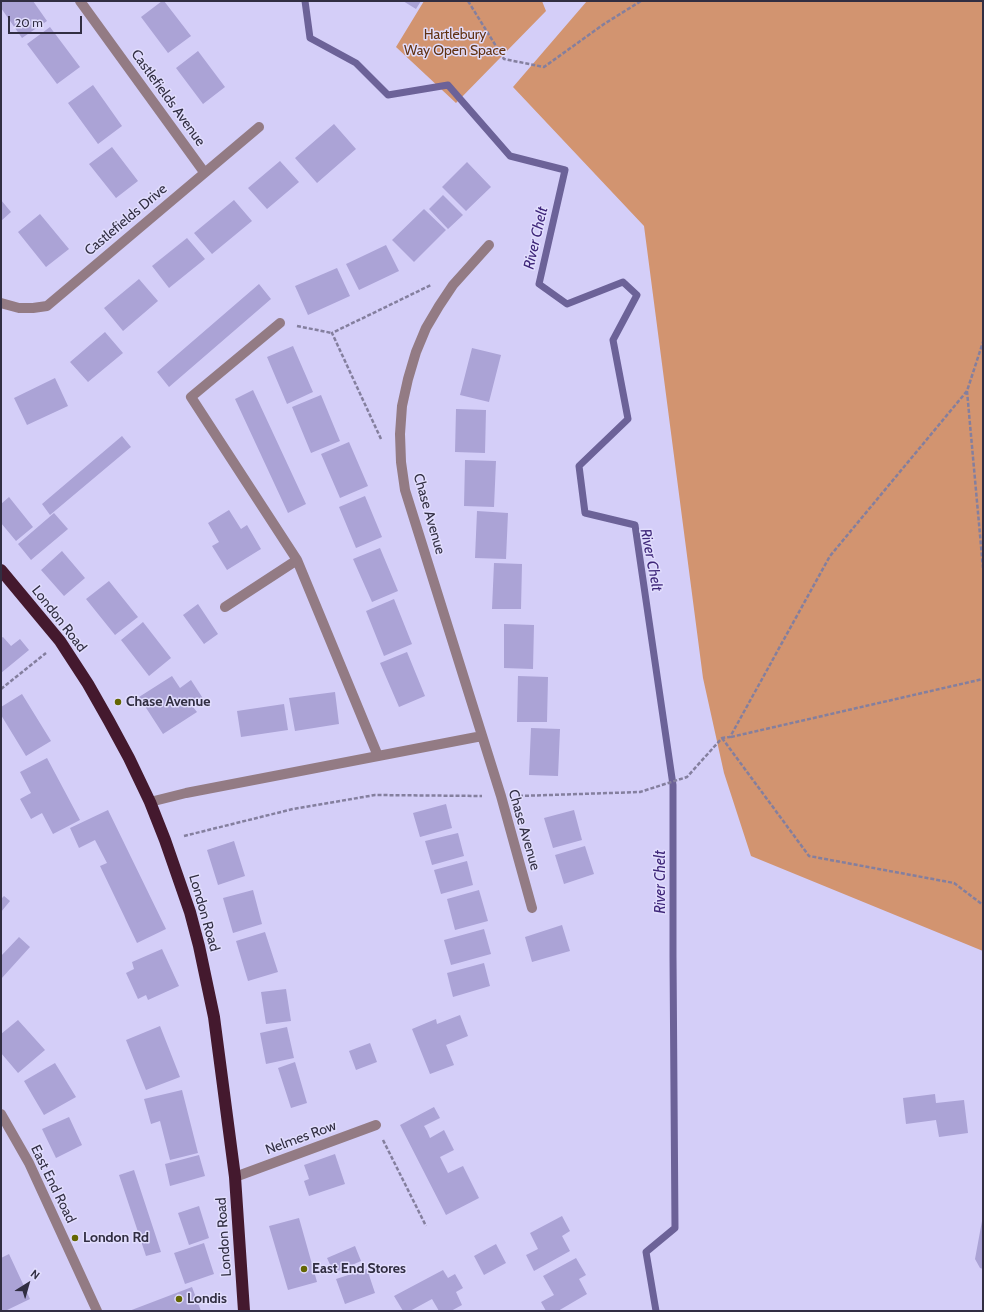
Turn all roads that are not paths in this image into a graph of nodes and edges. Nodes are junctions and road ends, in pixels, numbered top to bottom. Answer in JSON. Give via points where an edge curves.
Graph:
{"nodes":[{"id":1,"x":80,"y":1,"type":"edge"},
{"id":2,"x":259,"y":127,"type":"dead end"},
{"id":3,"x":204,"y":172,"type":"junction"},
{"id":4,"x":489,"y":245,"type":"dead end"},
{"id":5,"x":1,"y":303,"type":"edge"},
{"id":6,"x":280,"y":323,"type":"road end"},
{"id":7,"x":296,"y":560,"type":"junction"},
{"id":8,"x":1,"y":570,"type":"edge"},
{"id":9,"x":225,"y":607,"type":"dead end"},
{"id":10,"x":482,"y":736,"type":"junction"},
{"id":11,"x":378,"y":756,"type":"junction"},
{"id":12,"x":150,"y":802,"type":"junction"},
{"id":13,"x":532,"y":908,"type":"dead end"},
{"id":14,"x":1,"y":1114,"type":"edge"},
{"id":15,"x":376,"y":1125,"type":"road end"},
{"id":16,"x":235,"y":1177,"type":"junction"},
{"id":17,"x":97,"y":1311,"type":"edge"},
{"id":18,"x":244,"y":1311,"type":"edge"}],
"edges":[{"from":1,"to":3,"type":"street","name":"Castlefields Avenue"},
{"from":2,"to":3,"type":"street","name":"Castlefields Drive"},
{"from":3,"to":5,"type":"street","name":"Castlefields Drive","via":[[47,306],[19,308]]},
{"from":4,"to":10,"type":"street","name":"Chase Avenue","via":[[454,285],[426,328],[408,379],[402,406],[400,434],[405,490]]},
{"from":6,"to":7,"type":"street","via":[[192,397]]},
{"from":7,"to":9,"type":"street"},
{"from":7,"to":11,"type":"street"},
{"from":8,"to":12,"type":"highway","name":"London Road","via":[[60,641],[88,684],[110,721]]},
{"from":10,"to":11,"type":"street"},
{"from":10,"to":13,"type":"street","name":"Chase Avenue"},
{"from":11,"to":12,"type":"street"},
{"from":12,"to":16,"type":"highway","name":"London Road","via":[[190,912],[211,995]]},
{"from":14,"to":17,"type":"street","name":"East End Road","via":[[29,1163]]},
{"from":15,"to":16,"type":"street","name":"Nelmes Row"},
{"from":16,"to":18,"type":"highway","name":"London Road"}]}
